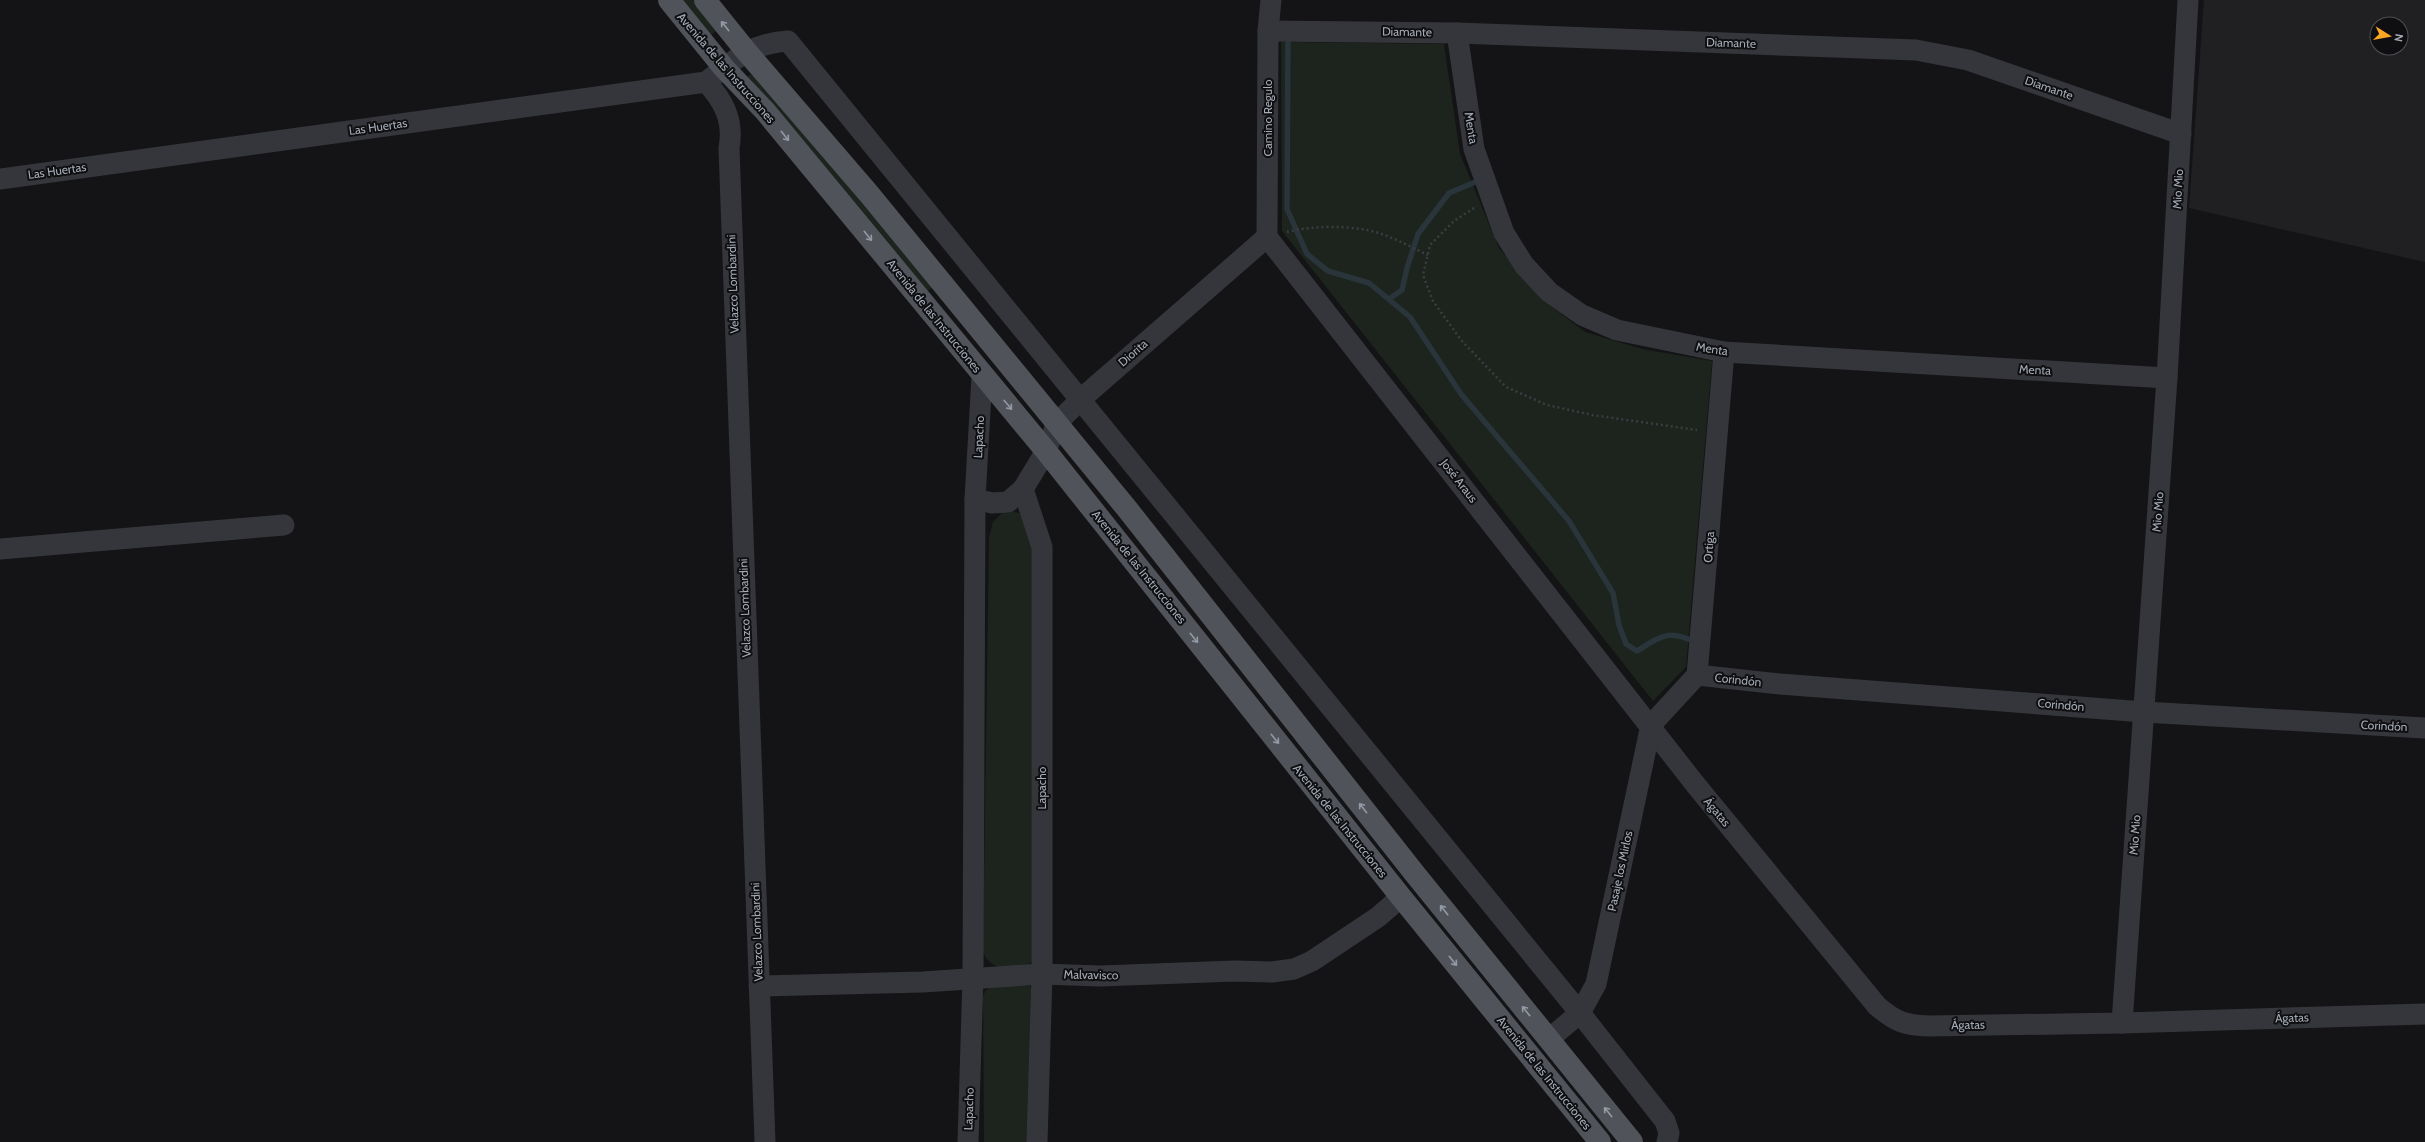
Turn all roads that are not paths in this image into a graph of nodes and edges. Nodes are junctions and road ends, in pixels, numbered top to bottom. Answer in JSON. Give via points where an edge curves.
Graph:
{"nodes":[{"id":1,"x":669,"y":0,"type":"edge"},
{"id":2,"x":705,"y":0,"type":"edge"},
{"id":3,"x":1271,"y":0,"type":"edge"},
{"id":4,"x":2188,"y":0,"type":"edge"},
{"id":5,"x":1268,"y":31,"type":"junction"},
{"id":6,"x":1457,"y":33,"type":"junction"},
{"id":7,"x":746,"y":52,"type":"junction"},
{"id":8,"x":724,"y":68,"type":"junction"},
{"id":9,"x":706,"y":82,"type":"junction"},
{"id":10,"x":2181,"y":134,"type":"junction"},
{"id":11,"x":0,"y":179,"type":"edge"},
{"id":12,"x":1275,"y":235,"type":"junction"},
{"id":13,"x":1724,"y":352,"type":"junction"},
{"id":14,"x":982,"y":376,"type":"junction"},
{"id":15,"x":2167,"y":378,"type":"junction"},
{"id":16,"x":1081,"y":399,"type":"junction"},
{"id":17,"x":1057,"y":423,"type":"junction"},
{"id":18,"x":1046,"y":451,"type":"junction"},
{"id":19,"x":1023,"y":489,"type":"junction"},
{"id":20,"x":975,"y":499,"type":"junction"},
{"id":21,"x":284,"y":525,"type":"dead end"},
{"id":22,"x":0,"y":549,"type":"edge"},
{"id":23,"x":1697,"y":675,"type":"junction"},
{"id":24,"x":2144,"y":712,"type":"junction"},
{"id":25,"x":1651,"y":725,"type":"junction"},
{"id":26,"x":2425,"y":728,"type":"edge"},
{"id":27,"x":1400,"y":897,"type":"junction"},
{"id":28,"x":1042,"y":974,"type":"junction"},
{"id":29,"x":973,"y":977,"type":"junction"},
{"id":30,"x":759,"y":986,"type":"junction"},
{"id":31,"x":1580,"y":1013,"type":"junction"},
{"id":32,"x":2425,"y":1014,"type":"edge"},
{"id":33,"x":2122,"y":1024,"type":"junction"},
{"id":34,"x":1549,"y":1039,"type":"junction"},
{"id":35,"x":765,"y":1142,"type":"edge"},
{"id":36,"x":968,"y":1142,"type":"edge"},
{"id":37,"x":1037,"y":1142,"type":"edge"},
{"id":38,"x":1600,"y":1142,"type":"edge"},
{"id":39,"x":1632,"y":1142,"type":"edge"},
{"id":40,"x":1667,"y":1142,"type":"edge"}],
"edges":[{"from":1,"to":8,"type":"main road","name":"Avenida de las Instrucciones"},
{"from":7,"to":2,"type":"main road","one_way":true},
{"from":3,"to":5,"type":"street","name":"Camino Regulo"},
{"from":4,"to":10,"type":"street","name":"Mio Mio"},
{"from":5,"to":6,"type":"street","name":"Diamante"},
{"from":5,"to":12,"type":"street","name":"Camino Regulo"},
{"from":6,"to":10,"type":"street","name":"Diamante","via":[[1916,50],[1968,60]]},
{"from":6,"to":13,"type":"street","name":"Menta","via":[[1474,149],[1504,233],[1524,265],[1549,292],[1582,315],[1617,330]]},
{"from":7,"to":8,"type":"street"},
{"from":7,"to":16,"type":"street","via":[[766,43],[788,41]]},
{"from":7,"to":17,"type":"main road","via":[[870,194]]},
{"from":8,"to":9,"type":"street"},
{"from":8,"to":14,"type":"main road","name":"Avenida de las Instrucciones","one_way":true,"via":[[765,111]]},
{"from":9,"to":11,"type":"street","name":"Las Huertas"},
{"from":9,"to":30,"type":"street","name":"Velazco Lombardini","via":[[717,93],[726,108],[731,134],[729,148]]},
{"from":10,"to":15,"type":"street","name":"Mio Mio"},
{"from":12,"to":16,"type":"street","name":"Diorita"},
{"from":12,"to":25,"type":"street","name":"José Araus"},
{"from":13,"to":15,"type":"street","name":"Menta"},
{"from":13,"to":23,"type":"street","name":"Ortiga"},
{"from":14,"to":18,"type":"main road","name":"Avenida de las Instrucciones","one_way":true},
{"from":14,"to":20,"type":"street","name":"Lapacho"},
{"from":15,"to":24,"type":"street","name":"Mio Mio"},
{"from":16,"to":17,"type":"street","name":"Diorita"},
{"from":16,"to":31,"type":"street"},
{"from":17,"to":18,"type":"street","name":"Diorita"},
{"from":34,"to":17,"type":"main road","one_way":true},
{"from":18,"to":19,"type":"street","name":"Diorita"},
{"from":18,"to":27,"type":"main road","name":"Avenida de las Instrucciones","one_way":true},
{"from":19,"to":20,"type":"street","via":[[1008,502],[992,504]]},
{"from":19,"to":28,"type":"street","name":"Lapacho","via":[[1042,547]]},
{"from":20,"to":29,"type":"street","name":"Lapacho"},
{"from":21,"to":22,"type":"street"},
{"from":23,"to":24,"type":"street","name":"Corindón","via":[[1780,684]]},
{"from":23,"to":25,"type":"street"},
{"from":24,"to":26,"type":"street","name":"Corindón"},
{"from":24,"to":33,"type":"street","name":"Mio Mio"},
{"from":25,"to":31,"type":"street","name":"Pasaje los Mirlos","via":[[1596,984]]},
{"from":25,"to":33,"type":"street","name":"Ágatas","via":[[1700,790],[1877,1006],[1892,1018],[1907,1025],[1929,1026]]},
{"from":27,"to":28,"type":"street","name":"Malvavisco","via":[[1378,918],[1312,961],[1294,969],[1272,972],[1100,976]]},
{"from":27,"to":38,"type":"main road","name":"Avenida de las Instrucciones","one_way":true},
{"from":28,"to":29,"type":"street","name":"Malvavisco"},
{"from":28,"to":37,"type":"street","name":"Lapacho"},
{"from":29,"to":30,"type":"street","name":"Malvavisco","via":[[923,982]]},
{"from":29,"to":36,"type":"street","name":"Lapacho"},
{"from":30,"to":35,"type":"street","name":"Velazco Lombardini"},
{"from":31,"to":34,"type":"street"},
{"from":31,"to":40,"type":"street","via":[[1665,1121],[1669,1133]]},
{"from":32,"to":33,"type":"street","name":"Ágatas"},
{"from":39,"to":34,"type":"main road","one_way":true}]}
